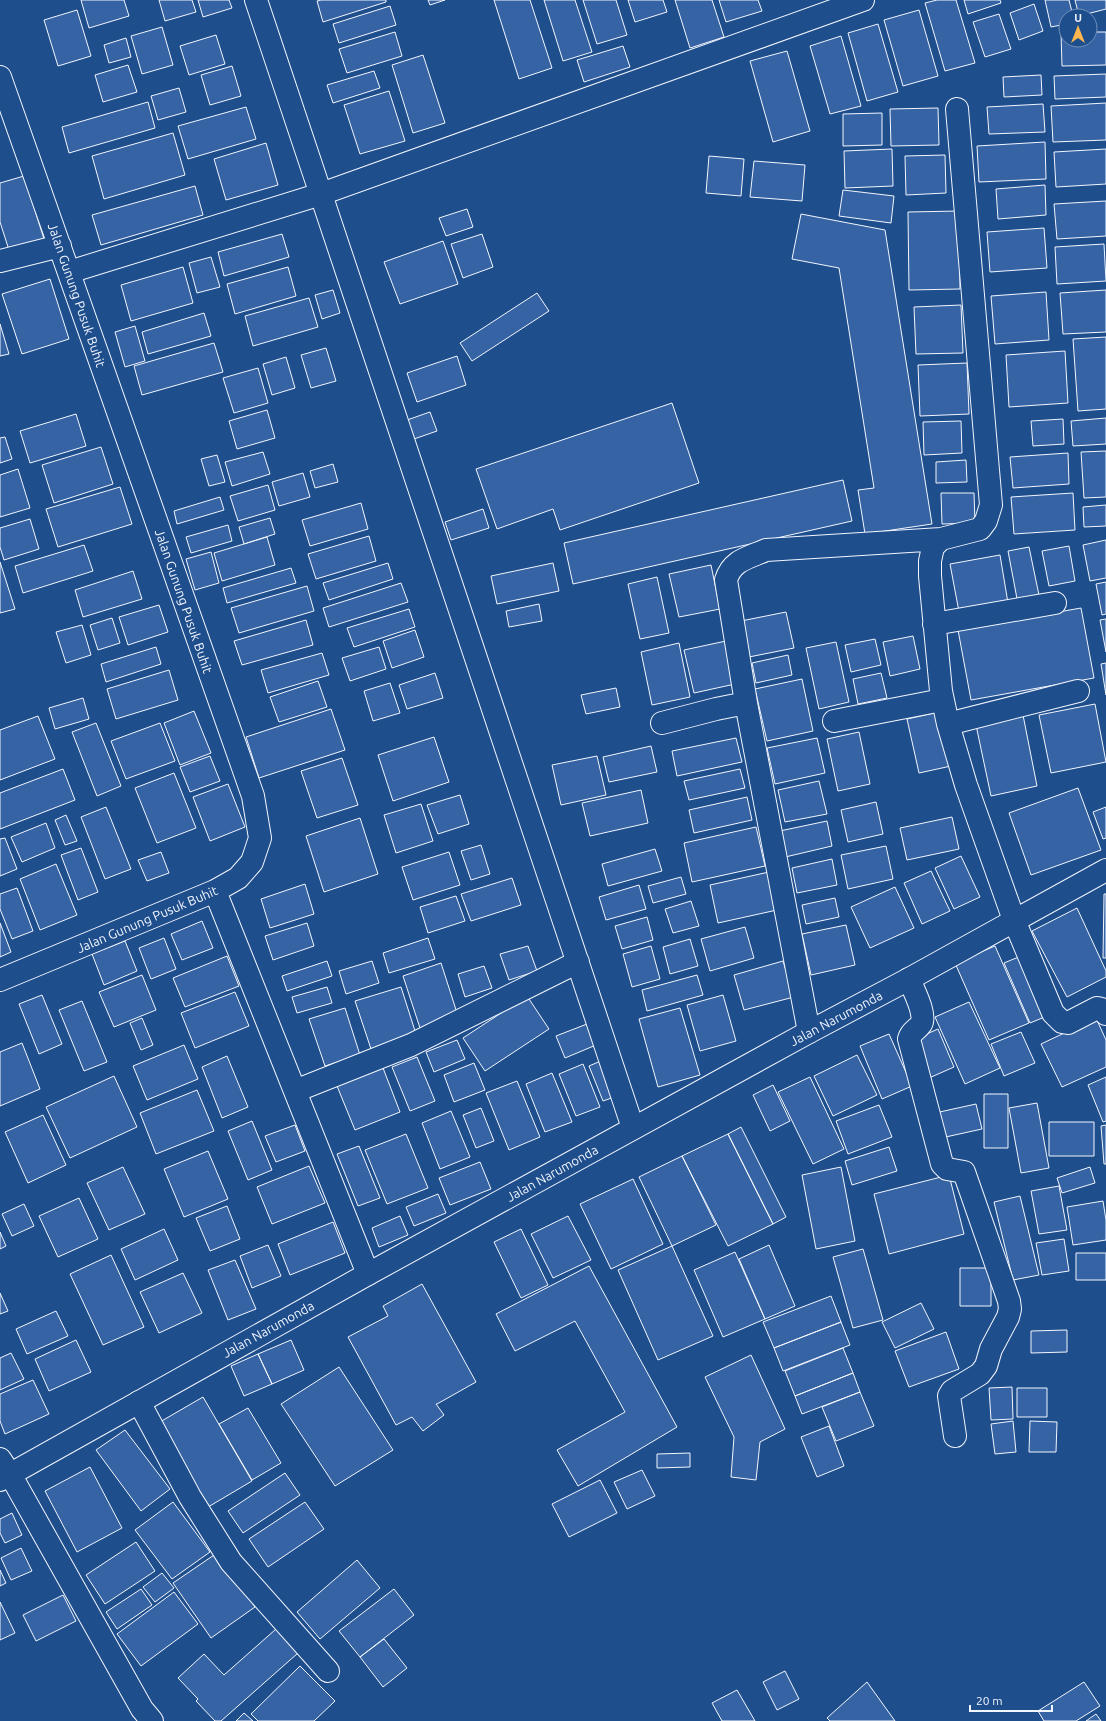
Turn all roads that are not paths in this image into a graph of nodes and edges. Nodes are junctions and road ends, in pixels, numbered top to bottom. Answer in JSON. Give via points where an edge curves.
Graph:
{"nodes":[{"id":1,"x":256,"y":0,"type":"edge"},
{"id":2,"x":863,"y":0,"type":"edge"},
{"id":3,"x":0,"y":77,"type":"edge"},
{"id":4,"x":957,"y":109,"type":"dead end"},
{"id":5,"x":321,"y":194,"type":"junction"},
{"id":6,"x":60,"y":246,"type":"junction"},
{"id":7,"x":0,"y":261,"type":"edge"},
{"id":8,"x":69,"y":272,"type":"junction"},
{"id":9,"x":941,"y":539,"type":"junction"},
{"id":10,"x":1055,"y":603,"type":"dead end"},
{"id":11,"x":934,"y":624,"type":"junction"},
{"id":12,"x":1078,"y":691,"type":"dead end"},
{"id":13,"x":942,"y":700,"type":"junction"},
{"id":14,"x":746,"y":703,"type":"junction"},
{"id":15,"x":834,"y":721,"type":"dead end"},
{"id":16,"x":662,"y":723,"type":"dead end"},
{"id":17,"x":948,"y":724,"type":"junction"},
{"id":18,"x":1106,"y":870,"type":"edge"},
{"id":19,"x":215,"y":891,"type":"junction"},
{"id":20,"x":1014,"y":920,"type":"junction"},
{"id":21,"x":578,"y":962,"type":"junction"},
{"id":22,"x":909,"y":979,"type":"junction"},
{"id":23,"x":0,"y":980,"type":"edge"},
{"id":24,"x":1106,"y":1014,"type":"edge"},
{"id":25,"x":809,"y":1032,"type":"junction"},
{"id":26,"x":295,"y":1091,"type":"junction"},
{"id":27,"x":633,"y":1128,"type":"junction"},
{"id":28,"x":368,"y":1274,"type":"junction"},
{"id":29,"x":139,"y":1402,"type":"junction"},
{"id":30,"x":955,"y":1436,"type":"dead end"},
{"id":31,"x":3,"y":1471,"type":"edge"},
{"id":32,"x":328,"y":1672,"type":"dead end"},
{"id":33,"x":152,"y":1721,"type":"edge"}],
"edges":[{"from":1,"to":5,"type":"street"},
{"from":2,"to":5,"type":"street"},
{"from":3,"to":6,"type":"street","name":"Jalan Gunung Pusuk Buhit"},
{"from":4,"to":9,"type":"street","via":[[991,505],[986,521],[980,529]]},
{"from":5,"to":8,"type":"street"},
{"from":5,"to":21,"type":"street"},
{"from":6,"to":7,"type":"street"},
{"from":6,"to":8,"type":"street","name":"Jalan Gunung Pusuk Buhit"},
{"from":8,"to":19,"type":"street","name":"Jalan Gunung Pusuk Buhit","via":[[253,796],[260,838],[252,862],[238,878]]},
{"from":9,"to":11,"type":"street","via":[[933,547],[930,561]]},
{"from":9,"to":14,"type":"street","via":[[766,550],[740,561],[729,569],[726,580]]},
{"from":10,"to":11,"type":"street"},
{"from":11,"to":13,"type":"street"},
{"from":12,"to":17,"type":"street"},
{"from":13,"to":15,"type":"street"},
{"from":13,"to":17,"type":"street"},
{"from":14,"to":16,"type":"street"},
{"from":14,"to":25,"type":"street"},
{"from":17,"to":20,"type":"street","via":[[966,785]]},
{"from":18,"to":20,"type":"street","name":"Jalan Narumonda"},
{"from":19,"to":23,"type":"street","name":"Jalan Gunung Pusuk Buhit"},
{"from":19,"to":26,"type":"street"},
{"from":20,"to":22,"type":"street","name":"Jalan Narumonda"},
{"from":20,"to":24,"type":"street","via":[[1053,1012],[1062,1022],[1068,1023],[1097,1008]]},
{"from":21,"to":26,"type":"street","via":[[411,1045]]},
{"from":21,"to":27,"type":"street"},
{"from":22,"to":25,"type":"street","name":"Jalan Narumonda"},
{"from":22,"to":30,"type":"street","via":[[923,1016],[921,1024],[909,1038],[942,1164],[947,1169],[964,1172],[1010,1309],[986,1366],[980,1374],[952,1391],[949,1396]]},
{"from":25,"to":27,"type":"street","name":"Jalan Narumonda"},
{"from":26,"to":28,"type":"street"},
{"from":27,"to":28,"type":"street","name":"Jalan Narumonda"},
{"from":28,"to":29,"type":"street","name":"Jalan Narumonda"},
{"from":29,"to":31,"type":"street","name":"Jalan Narumonda"},
{"from":29,"to":32,"type":"street","via":[[190,1497],[231,1562]]},
{"from":31,"to":33,"type":"street","via":[[142,1709]]}]}
